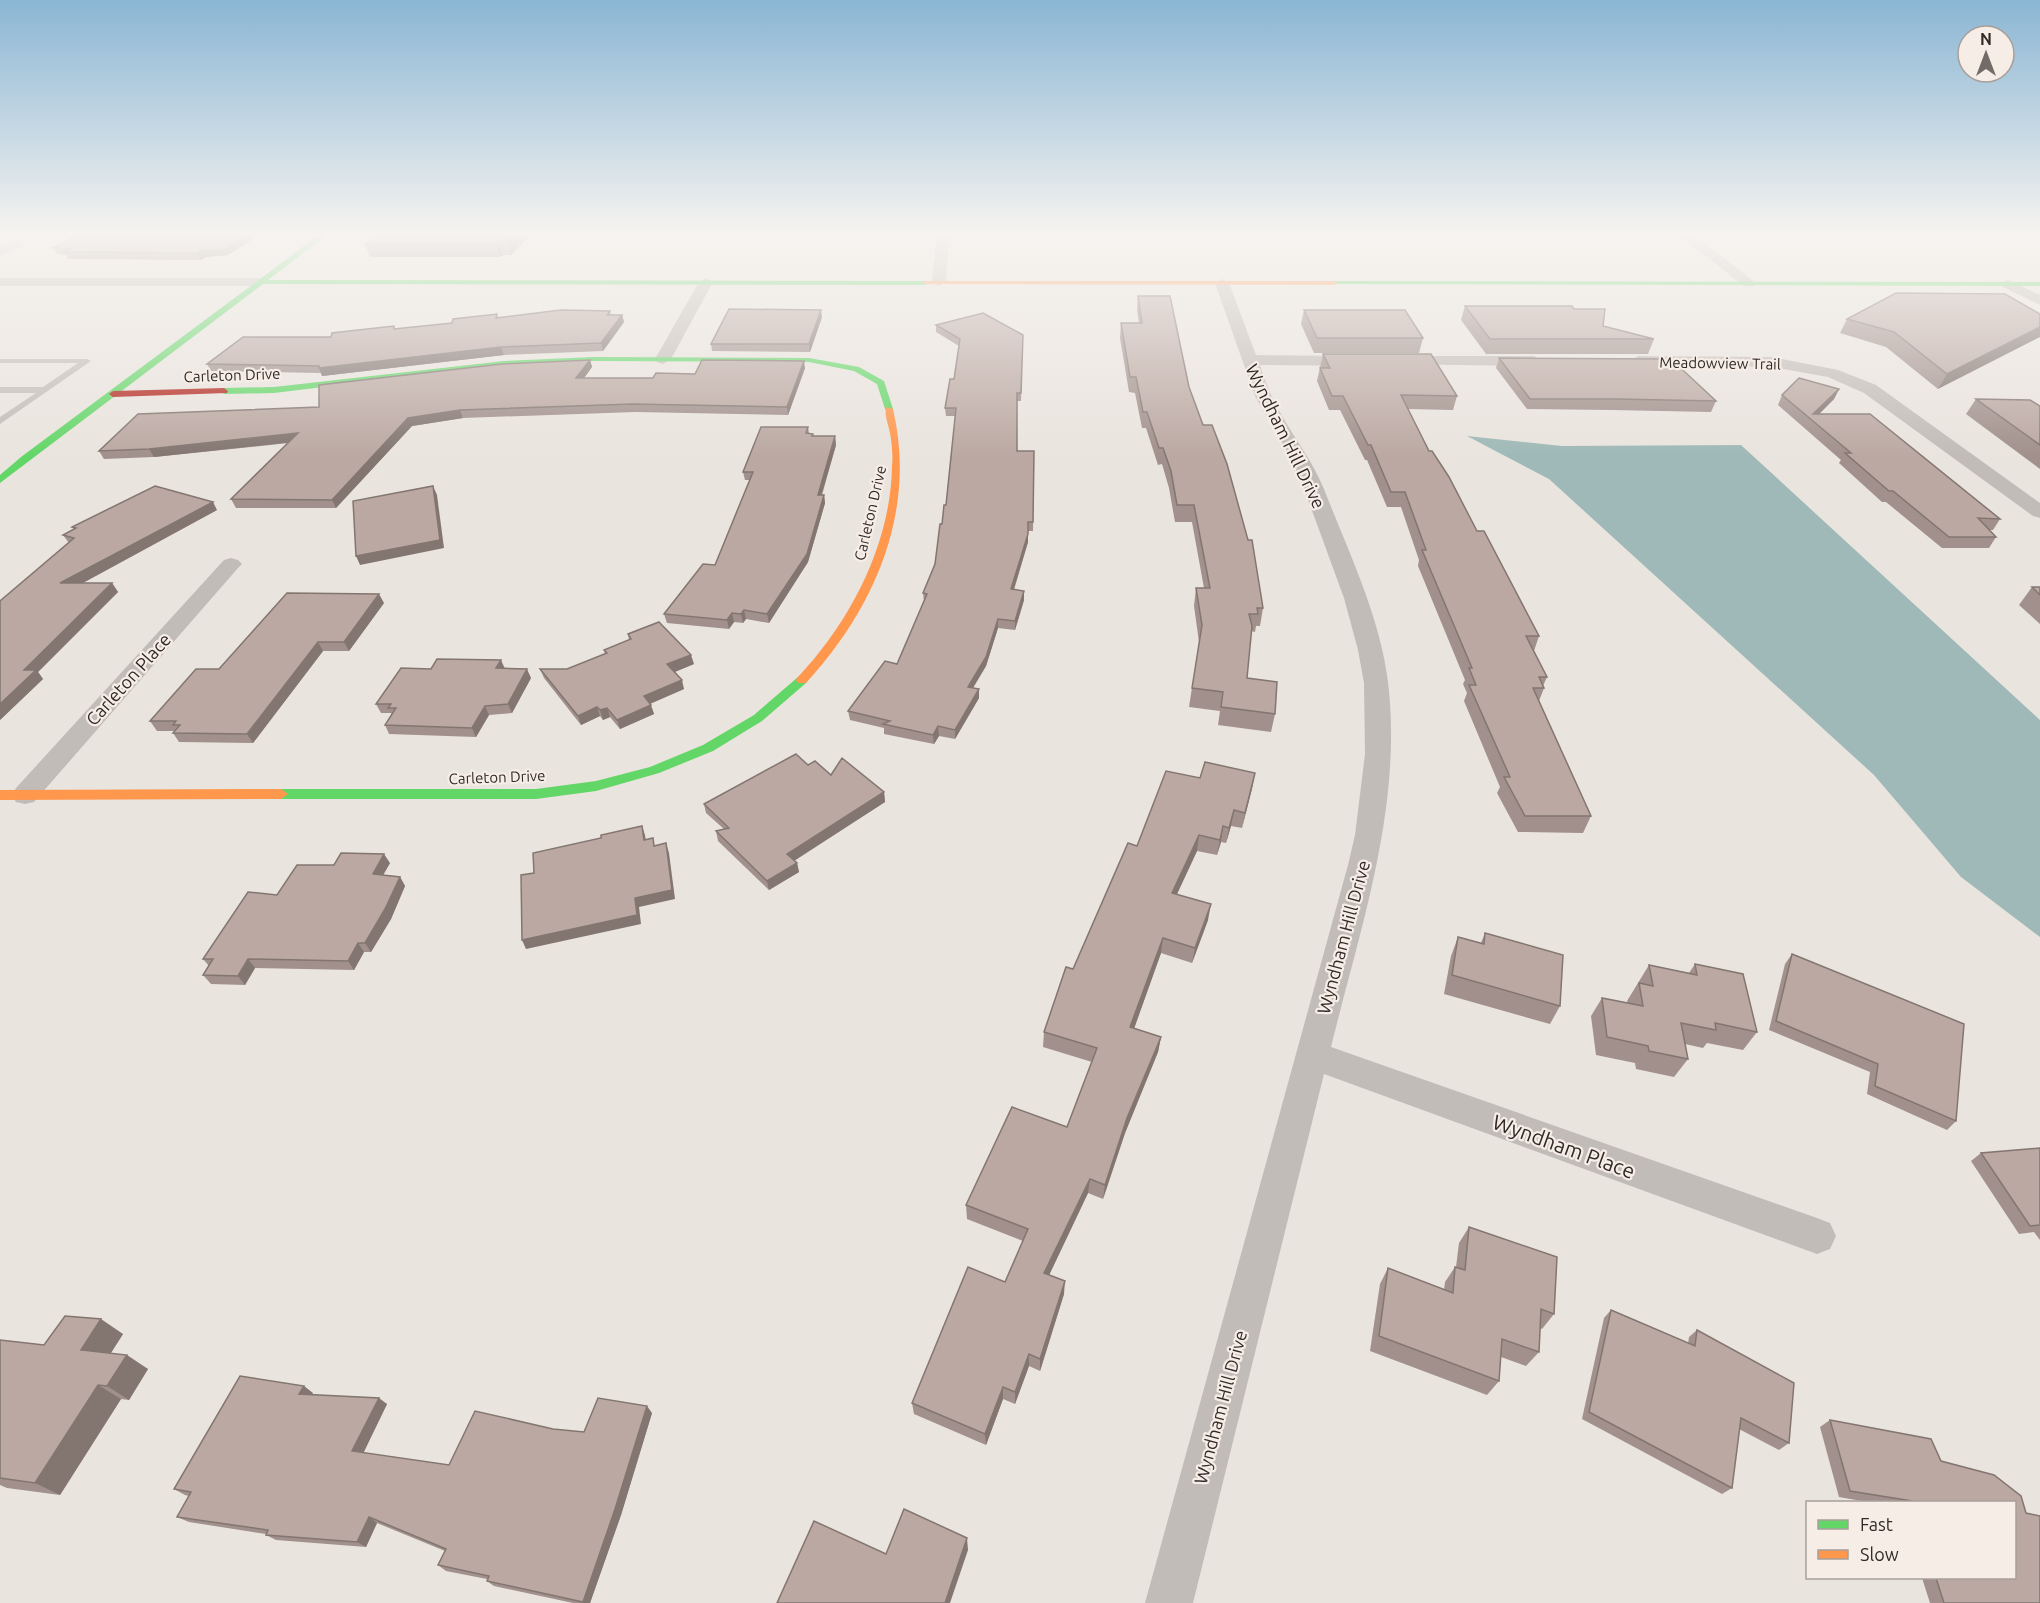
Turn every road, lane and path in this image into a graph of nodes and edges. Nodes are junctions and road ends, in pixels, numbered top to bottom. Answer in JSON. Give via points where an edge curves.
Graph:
{"nodes":[{"id":1,"x":227,"y":307,"type":"edge"},
{"id":2,"x":692,"y":307,"type":"edge"},
{"id":3,"x":1230,"y":307,"type":"edge"},
{"id":4,"x":663,"y":359,"type":"junction"},
{"id":5,"x":1249,"y":360,"type":"junction"},
{"id":6,"x":0,"y":361,"type":"edge"},
{"id":7,"x":1546,"y":361,"type":"edge"},
{"id":8,"x":1618,"y":361,"type":"edge"},
{"id":9,"x":0,"y":390,"type":"edge"},
{"id":10,"x":46,"y":390,"type":"junction"},
{"id":11,"x":113,"y":394,"type":"junction"},
{"id":12,"x":4,"y":415,"type":"edge"},
{"id":13,"x":0,"y":421,"type":"edge"},
{"id":14,"x":0,"y":480,"type":"edge"},
{"id":15,"x":2040,"y":512,"type":"edge"},
{"id":16,"x":231,"y":564,"type":"dead end"},
{"id":17,"x":0,"y":795,"type":"edge"},
{"id":18,"x":26,"y":795,"type":"junction"},
{"id":19,"x":1312,"y":1055,"type":"junction"},
{"id":20,"x":1817,"y":1236,"type":"dead end"},
{"id":21,"x":1169,"y":1603,"type":"edge"}],
"edges":[{"from":1,"to":11,"type":"street"},
{"from":2,"to":4,"type":"street"},
{"from":3,"to":5,"type":"street","name":"Wyndham Hill Drive"},
{"from":4,"to":11,"type":"street","name":"Carleton Drive","via":[[504,363],[274,390]]},
{"from":4,"to":18,"type":"street","name":"Carleton Drive","via":[[809,360],[856,369],[881,383],[897,436],[896,486],[882,547],[864,593],[818,662],[758,720],[680,761],[610,783],[560,792]]},
{"from":5,"to":7,"type":"street"},
{"from":5,"to":19,"type":"street","name":"Wyndham Hill Drive","via":[[1263,396],[1313,486],[1362,619],[1376,683],[1378,753],[1369,835]]},
{"from":6,"to":10,"type":"lane","via":[[87,361]]},
{"from":8,"to":15,"type":"street","name":"Meadowview Trail","via":[[1772,362],[1832,373],[1870,388]]},
{"from":9,"to":10,"type":"lane"},
{"from":10,"to":12,"type":"lane"},
{"from":11,"to":14,"type":"street"},
{"from":12,"to":13,"type":"lane"},
{"from":16,"to":18,"type":"street","name":"Carleton Place"},
{"from":17,"to":18,"type":"street","name":"Carleton Drive"},
{"from":19,"to":20,"type":"street","name":"Wyndham Place"},
{"from":19,"to":21,"type":"street","name":"Wyndham Hill Drive"}]}
